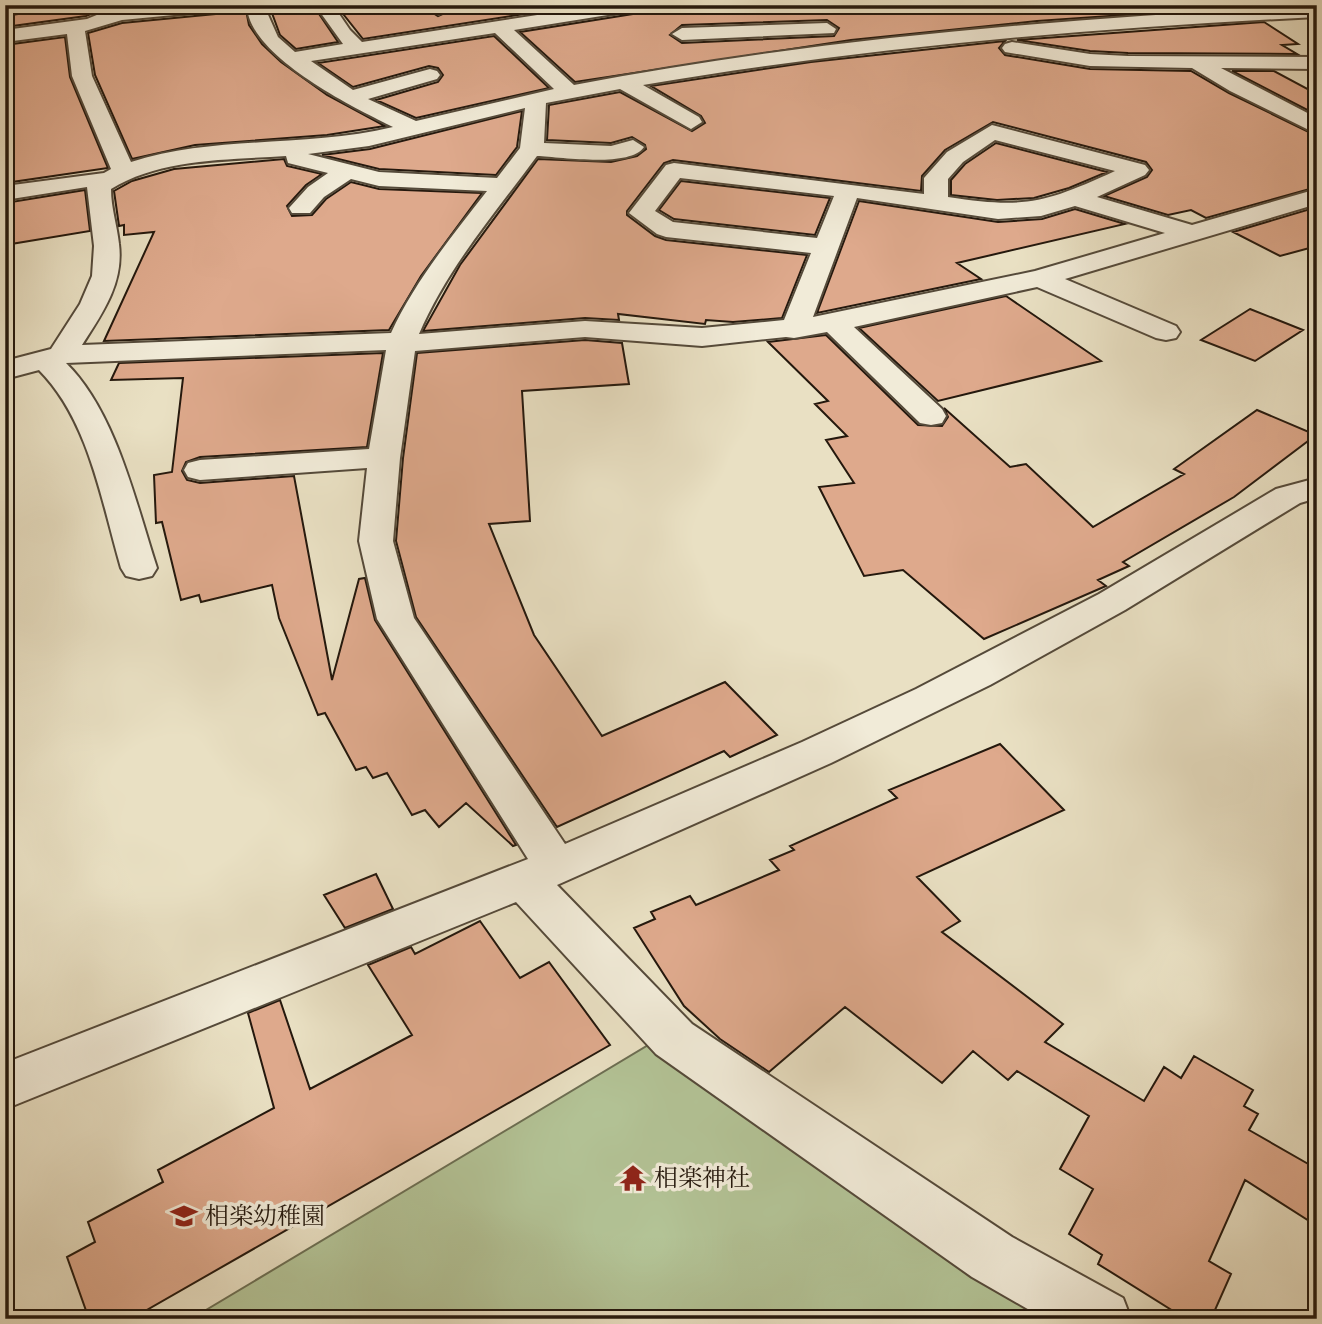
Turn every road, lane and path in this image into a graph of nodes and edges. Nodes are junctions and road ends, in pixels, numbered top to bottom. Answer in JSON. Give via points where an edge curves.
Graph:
{"nodes":[{"id":1,"x":226,"y":5,"type":"edge"},
{"id":2,"x":258,"y":5,"type":"edge"},
{"id":3,"x":324,"y":5,"type":"edge"},
{"id":4,"x":1105,"y":5,"type":"edge"},
{"id":5,"x":615,"y":8,"type":"edge"},
{"id":6,"x":125,"y":10,"type":"edge"},
{"id":7,"x":1317,"y":10,"type":"edge"},
{"id":8,"x":648,"y":11,"type":"edge"},
{"id":9,"x":812,"y":11,"type":"dead end"},
{"id":10,"x":1138,"y":19,"type":"junction"},
{"id":11,"x":75,"y":26,"type":"junction"},
{"id":12,"x":500,"y":27,"type":"junction"},
{"id":13,"x":842,"y":28,"type":"junction"},
{"id":14,"x":682,"y":34,"type":"junction"},
{"id":15,"x":5,"y":36,"type":"edge"},
{"id":16,"x":948,"y":39,"type":"junction"},
{"id":17,"x":867,"y":46,"type":"junction"},
{"id":18,"x":357,"y":47,"type":"junction"},
{"id":19,"x":293,"y":58,"type":"junction"},
{"id":20,"x":1197,"y":63,"type":"junction"},
{"id":21,"x":1317,"y":63,"type":"edge"},
{"id":22,"x":727,"y":64,"type":"junction"},
{"id":23,"x":430,"y":75,"type":"dead end"},
{"id":24,"x":623,"y":82,"type":"junction"},
{"id":25,"x":570,"y":93,"type":"junction"},
{"id":26,"x":536,"y":100,"type":"junction"},
{"id":27,"x":348,"y":103,"type":"junction"},
{"id":28,"x":691,"y":122,"type":"dead end"},
{"id":29,"x":305,"y":126,"type":"dead end"},
{"id":30,"x":1317,"y":127,"type":"edge"},
{"id":31,"x":413,"y":128,"type":"junction"},
{"id":32,"x":633,"y":147,"type":"dead end"},
{"id":33,"x":531,"y":149,"type":"junction"},
{"id":34,"x":261,"y":150,"type":"junction"},
{"id":35,"x":347,"y":171,"type":"junction"},
{"id":36,"x":115,"y":177,"type":"junction"},
{"id":37,"x":505,"y":184,"type":"junction"},
{"id":38,"x":848,"y":190,"type":"junction"},
{"id":39,"x":5,"y":193,"type":"edge"},
{"id":40,"x":1317,"y":196,"type":"edge"},
{"id":41,"x":1074,"y":198,"type":"junction"},
{"id":42,"x":936,"y":201,"type":"junction"},
{"id":43,"x":301,"y":208,"type":"dead end"},
{"id":44,"x":1196,"y":234,"type":"junction"},
{"id":45,"x":824,"y":247,"type":"junction"},
{"id":46,"x":1040,"y":278,"type":"junction"},
{"id":47,"x":834,"y":323,"type":"junction"},
{"id":48,"x":794,"y":330,"type":"junction"},
{"id":49,"x":1166,"y":332,"type":"dead end"},
{"id":50,"x":402,"y":341,"type":"junction"},
{"id":51,"x":53,"y":357,"type":"junction"},
{"id":52,"x":5,"y":370,"type":"edge"},
{"id":53,"x":931,"y":416,"type":"dead end"},
{"id":54,"x":384,"y":458,"type":"junction"},
{"id":55,"x":200,"y":470,"type":"dead end"},
{"id":56,"x":1317,"y":488,"type":"edge"},
{"id":57,"x":139,"y":568,"type":"dead end"},
{"id":58,"x":541,"y":874,"type":"junction"},
{"id":59,"x":5,"y":1086,"type":"edge"},
{"id":60,"x":1102,"y":1319,"type":"edge"}],
"edges":[{"from":1,"to":6,"type":"street"},
{"from":2,"to":19,"type":"street","via":[[254,7],[271,41],[284,56]]},
{"from":3,"to":18,"type":"street"},
{"from":4,"to":10,"type":"street"},
{"from":5,"to":8,"type":"street"},
{"from":5,"to":12,"type":"street"},
{"from":6,"to":11,"type":"street"},
{"from":7,"to":10,"type":"street"},
{"from":8,"to":14,"type":"street"},
{"from":9,"to":13,"type":"street"},
{"from":10,"to":16,"type":"street"},
{"from":10,"to":20,"type":"street"},
{"from":11,"to":15,"type":"street"},
{"from":11,"to":36,"type":"street","via":[[82,76]]},
{"from":12,"to":18,"type":"street"},
{"from":12,"to":25,"type":"street"},
{"from":13,"to":14,"type":"street"},
{"from":13,"to":17,"type":"street"},
{"from":14,"to":22,"type":"street"},
{"from":16,"to":17,"type":"street"},
{"from":16,"to":20,"type":"street","via":[[1090,60]]},
{"from":17,"to":22,"type":"street"},
{"from":18,"to":19,"type":"street"},
{"from":19,"to":27,"type":"street"},
{"from":20,"to":21,"type":"street"},
{"from":20,"to":30,"type":"street"},
{"from":22,"to":24,"type":"street"},
{"from":23,"to":27,"type":"street"},
{"from":24,"to":25,"type":"street"},
{"from":24,"to":28,"type":"street"},
{"from":25,"to":26,"type":"street"},
{"from":26,"to":31,"type":"street"},
{"from":26,"to":33,"type":"street"},
{"from":27,"to":31,"type":"street"},
{"from":29,"to":34,"type":"street"},
{"from":31,"to":34,"type":"street","via":[[338,145]]},
{"from":32,"to":33,"type":"street","via":[[612,153]]},
{"from":33,"to":37,"type":"street"},
{"from":34,"to":35,"type":"street"},
{"from":34,"to":36,"type":"street","via":[[177,160]]},
{"from":35,"to":37,"type":"street","via":[[392,180]]},
{"from":35,"to":43,"type":"street"},
{"from":36,"to":39,"type":"street"},
{"from":36,"to":51,"type":"street","via":[[99,186],[108,249],[97,301]]},
{"from":37,"to":50,"type":"street","via":[[452,253]]},
{"from":38,"to":42,"type":"street"},
{"from":38,"to":45,"type":"street"},
{"from":38,"to":45,"type":"street","via":[[674,170],[641,213],[666,229]]},
{"from":40,"to":44,"type":"street"},
{"from":41,"to":42,"type":"street","via":[[1041,209],[998,212]]},
{"from":41,"to":42,"type":"street","via":[[1137,170],[992,132],[956,157],[936,178]]},
{"from":41,"to":44,"type":"street"},
{"from":44,"to":46,"type":"street"},
{"from":45,"to":48,"type":"street"},
{"from":46,"to":47,"type":"street"},
{"from":46,"to":49,"type":"street"},
{"from":47,"to":48,"type":"street"},
{"from":47,"to":53,"type":"street"},
{"from":48,"to":50,"type":"street","via":[[702,337],[585,329]]},
{"from":50,"to":51,"type":"street"},
{"from":50,"to":54,"type":"street"},
{"from":51,"to":52,"type":"street"},
{"from":51,"to":57,"type":"street","via":[[97,442]]},
{"from":54,"to":55,"type":"street"},
{"from":54,"to":58,"type":"street","via":[[376,541],[396,618]]},
{"from":56,"to":58,"type":"street","via":[[1288,496],[1124,597],[930,699]]},
{"from":58,"to":59,"type":"street"},
{"from":58,"to":60,"type":"street","via":[[674,1039],[992,1257]]}]}
